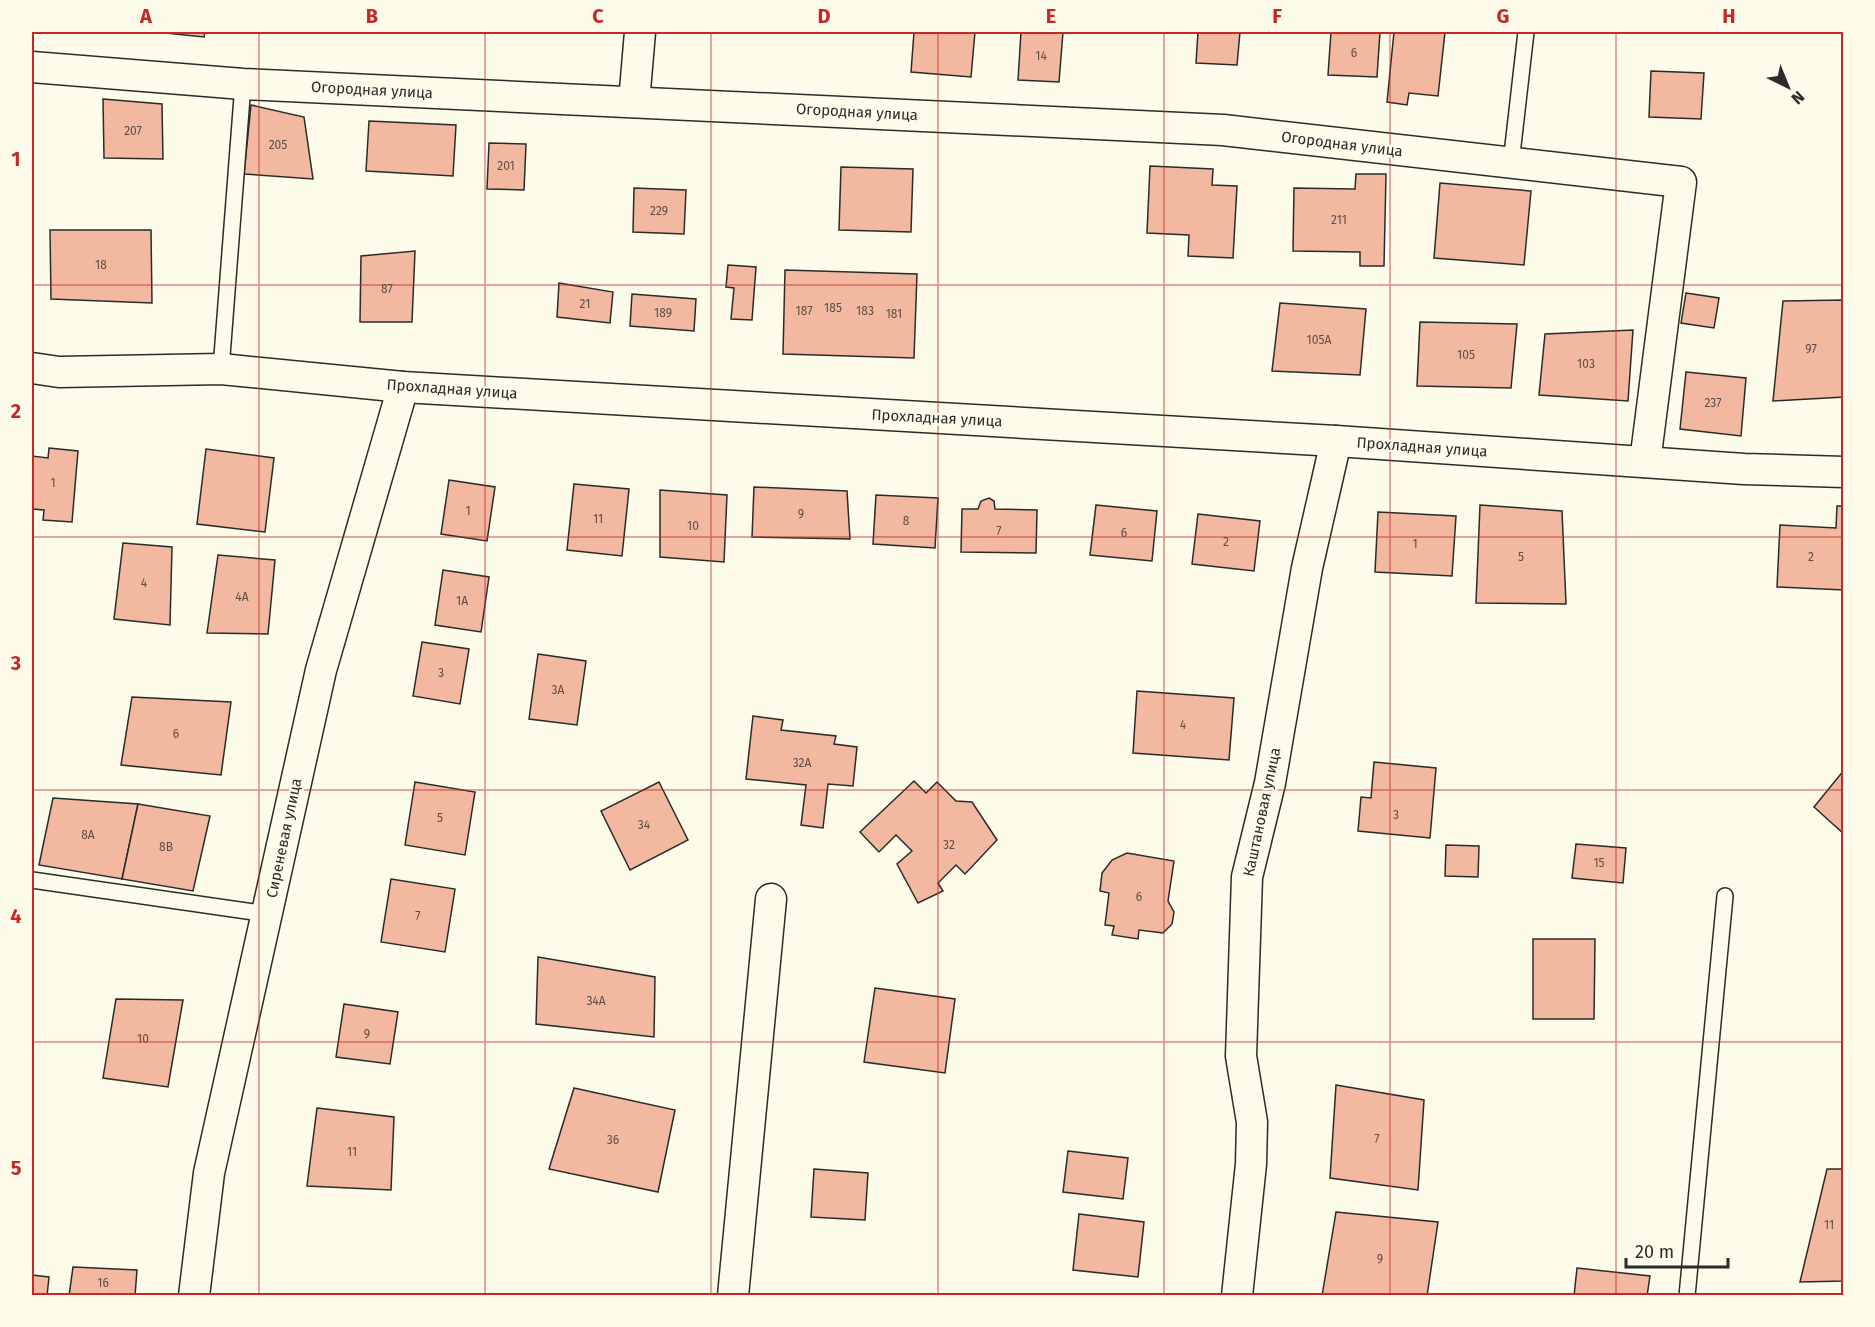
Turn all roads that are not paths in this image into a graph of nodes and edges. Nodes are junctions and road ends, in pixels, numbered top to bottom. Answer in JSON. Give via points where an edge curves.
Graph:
{"nodes":[{"id":1,"x":640,"y":32,"type":"edge"},
{"id":2,"x":1526,"y":32,"type":"edge"},
{"id":3,"x":32,"y":68,"type":"edge"},
{"id":4,"x":243,"y":84,"type":"junction"},
{"id":5,"x":634,"y":102,"type":"junction"},
{"id":6,"x":1510,"y":163,"type":"junction"},
{"id":7,"x":32,"y":368,"type":"edge"},
{"id":8,"x":221,"y":369,"type":"junction"},
{"id":9,"x":403,"y":387,"type":"junction"},
{"id":10,"x":1336,"y":441,"type":"junction"},
{"id":11,"x":1645,"y":462,"type":"junction"},
{"id":12,"x":1844,"y":472,"type":"edge"},
{"id":13,"x":32,"y":880,"type":"edge"},
{"id":14,"x":1725,"y":897,"type":"dead end"},
{"id":15,"x":771,"y":899,"type":"dead end"},
{"id":16,"x":267,"y":914,"type":"junction"},
{"id":17,"x":194,"y":1296,"type":"edge"},
{"id":18,"x":732,"y":1296,"type":"edge"},
{"id":19,"x":1237,"y":1296,"type":"edge"},
{"id":20,"x":1687,"y":1296,"type":"edge"}],
"edges":[{"from":1,"to":5,"type":"street"},
{"from":2,"to":6,"type":"lane"},
{"from":3,"to":4,"type":"street","name":"Огородная улица"},
{"from":4,"to":5,"type":"street","name":"Огородная улица"},
{"from":4,"to":8,"type":"lane"},
{"from":5,"to":6,"type":"street","name":"Огородная улица","via":[[1223,130]]},
{"from":6,"to":11,"type":"street","name":"Огородная улица","via":[[1681,182]]},
{"from":7,"to":8,"type":"street","name":"Прохладная улица","via":[[59,372]]},
{"from":8,"to":9,"type":"street","name":"Прохладная улица"},
{"from":9,"to":10,"type":"street","name":"Прохладная улица"},
{"from":9,"to":16,"type":"street","name":"Сиреневая улица","via":[[321,670]]},
{"from":10,"to":11,"type":"street","name":"Прохладная улица"},
{"from":10,"to":19,"type":"street","name":"Каштановая улица","via":[[1307,568],[1270,783],[1247,877],[1241,1056],[1252,1122],[1251,1164]]},
{"from":11,"to":12,"type":"street","name":"Прохладная улица"},
{"from":13,"to":16,"type":"lane"},
{"from":14,"to":20,"type":"lane"},
{"from":15,"to":18,"type":"street"},
{"from":16,"to":17,"type":"street","name":"Сиреневая улица","via":[[209,1173]]}]}
